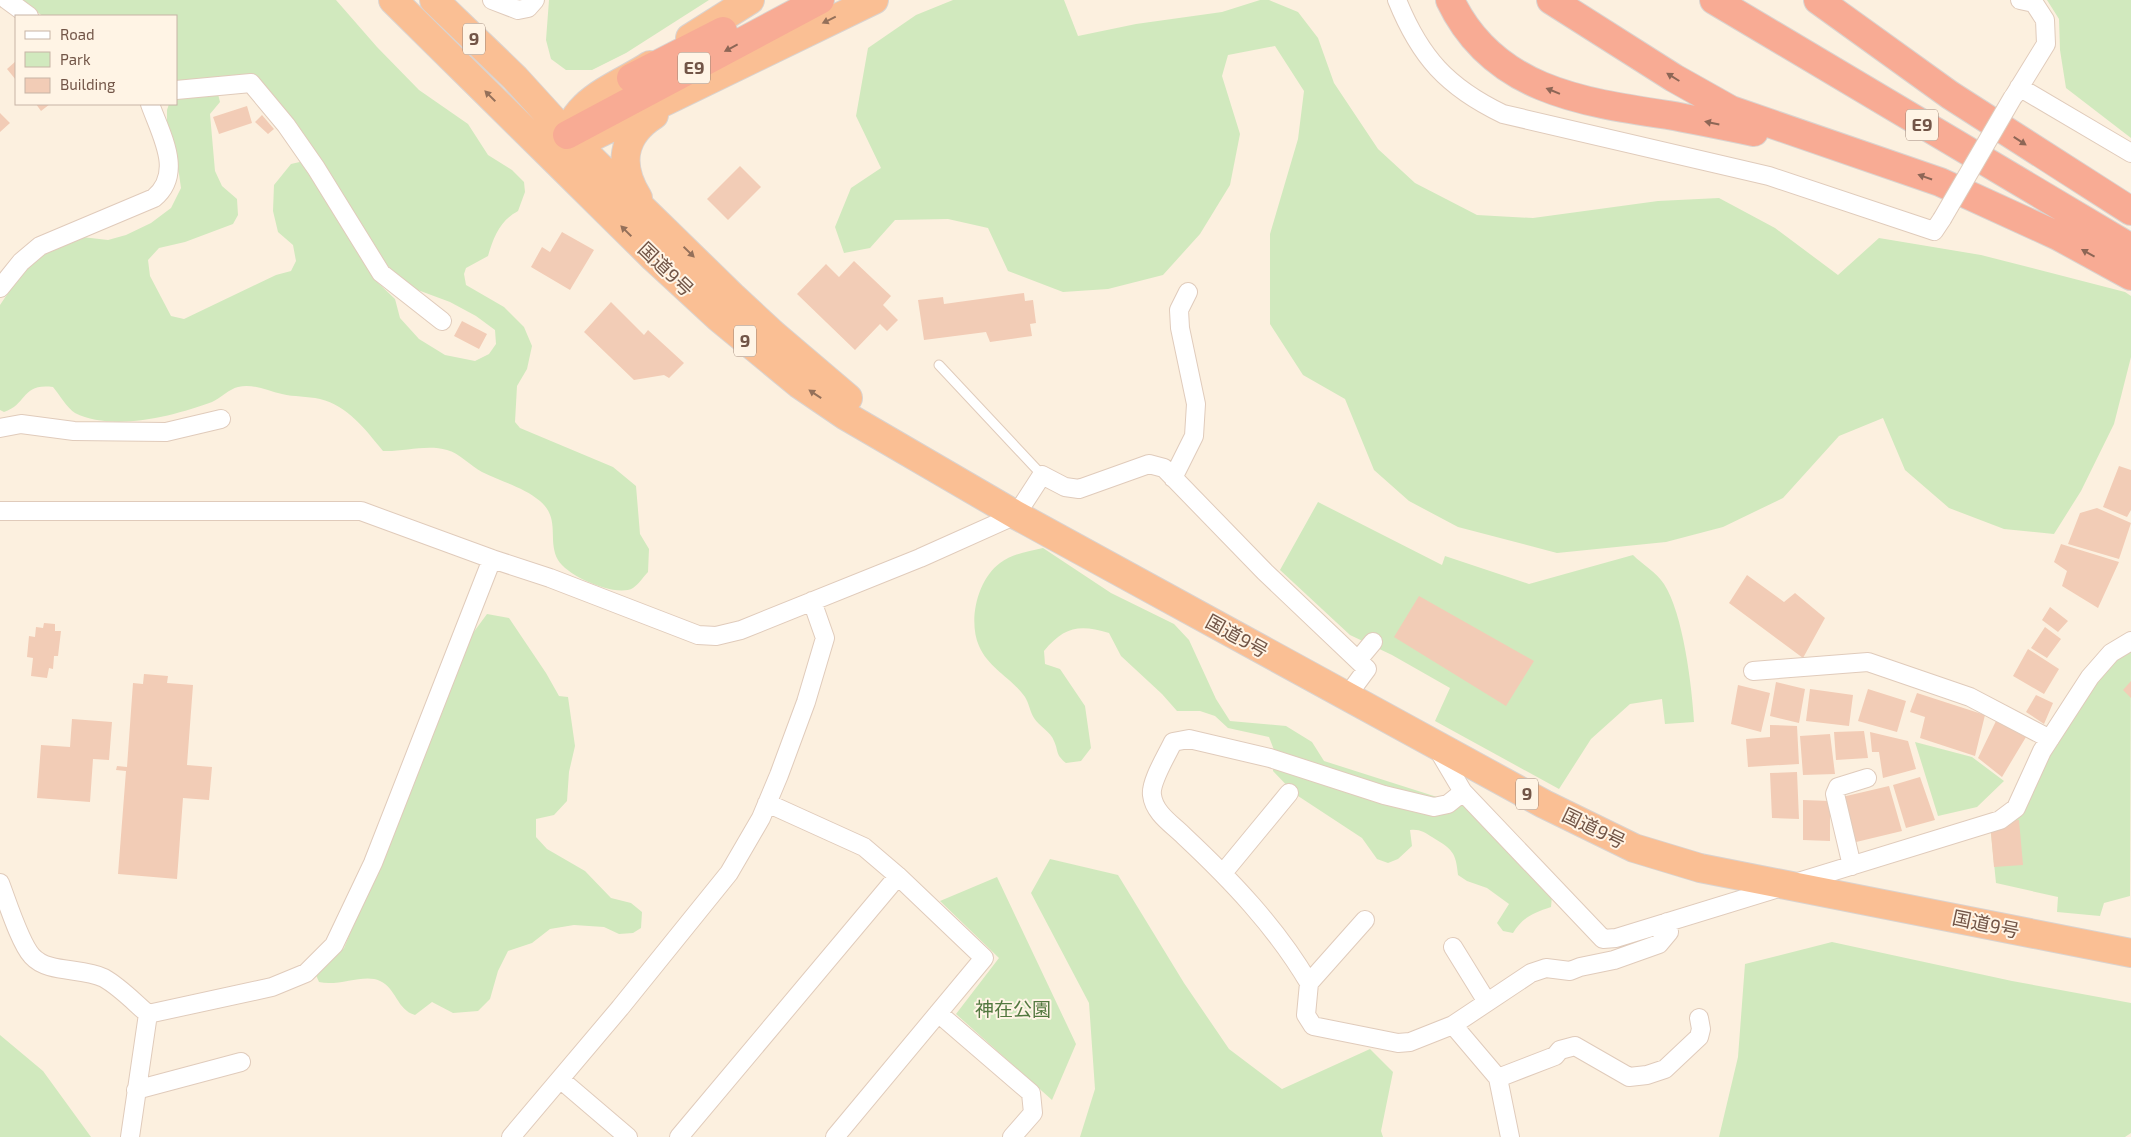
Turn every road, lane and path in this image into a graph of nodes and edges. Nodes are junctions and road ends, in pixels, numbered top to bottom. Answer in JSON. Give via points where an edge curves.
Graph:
{"nodes":[{"id":1,"x":7,"y":0,"type":"edge"},
{"id":2,"x":393,"y":0,"type":"edge"},
{"id":3,"x":492,"y":0,"type":"edge"},
{"id":4,"x":534,"y":0,"type":"edge"},
{"id":5,"x":750,"y":0,"type":"edge"},
{"id":6,"x":789,"y":0,"type":"edge"},
{"id":7,"x":820,"y":0,"type":"edge"},
{"id":8,"x":874,"y":0,"type":"edge"},
{"id":9,"x":1397,"y":0,"type":"edge"},
{"id":10,"x":1551,"y":0,"type":"edge"},
{"id":11,"x":1714,"y":0,"type":"edge"},
{"id":12,"x":1797,"y":0,"type":"edge"},
{"id":13,"x":1818,"y":0,"type":"edge"},
{"id":14,"x":2020,"y":0,"type":"edge"},
{"id":15,"x":444,"y":3,"type":"edge"},
{"id":16,"x":1453,"y":6,"type":"edge"},
{"id":17,"x":28,"y":15,"type":"edge"},
{"id":18,"x":515,"y":78,"type":"junction"},
{"id":19,"x":631,"y":78,"type":"junction"},
{"id":20,"x":706,"y":83,"type":"junction"},
{"id":21,"x":178,"y":90,"type":"edge"},
{"id":22,"x":2016,"y":92,"type":"junction"},
{"id":23,"x":603,"y":93,"type":"junction"},
{"id":24,"x":1950,"y":95,"type":"junction"},
{"id":25,"x":150,"y":105,"type":"edge"},
{"id":26,"x":564,"y":145,"type":"junction"},
{"id":27,"x":2131,"y":153,"type":"edge"},
{"id":28,"x":1879,"y":161,"type":"junction"},
{"id":29,"x":2131,"y":211,"type":"edge"},
{"id":30,"x":652,"y":216,"type":"junction"},
{"id":31,"x":2131,"y":248,"type":"edge"},
{"id":32,"x":2131,"y":276,"type":"edge"},
{"id":33,"x":0,"y":288,"type":"edge"},
{"id":34,"x":1188,"y":292,"type":"dead end"},
{"id":35,"x":442,"y":321,"type":"dead end"},
{"id":36,"x":938,"y":365,"type":"dead end"},
{"id":37,"x":221,"y":420,"type":"dead end"},
{"id":38,"x":0,"y":428,"type":"edge"},
{"id":39,"x":1042,"y":475,"type":"junction"},
{"id":40,"x":1173,"y":478,"type":"junction"},
{"id":41,"x":976,"y":492,"type":"junction"},
{"id":42,"x":0,"y":512,"type":"edge"},
{"id":43,"x":1016,"y":515,"type":"junction"},
{"id":44,"x":492,"y":559,"type":"junction"},
{"id":45,"x":812,"y":601,"type":"junction"},
{"id":46,"x":2131,"y":641,"type":"edge"},
{"id":47,"x":1373,"y":642,"type":"dead end"},
{"id":48,"x":1358,"y":660,"type":"junction"},
{"id":49,"x":1753,"y":671,"type":"dead end"},
{"id":50,"x":1347,"y":696,"type":"junction"},
{"id":51,"x":2050,"y":739,"type":"junction"},
{"id":52,"x":1435,"y":744,"type":"junction"},
{"id":53,"x":1867,"y":778,"type":"dead end"},
{"id":54,"x":1462,"y":792,"type":"junction"},
{"id":55,"x":1289,"y":793,"type":"dead end"},
{"id":56,"x":767,"y":803,"type":"junction"},
{"id":57,"x":1852,"y":866,"type":"junction"},
{"id":58,"x":1223,"y":872,"type":"junction"},
{"id":59,"x":898,"y":876,"type":"junction"},
{"id":60,"x":0,"y":883,"type":"edge"},
{"id":61,"x":1791,"y":885,"type":"junction"},
{"id":62,"x":1365,"y":920,"type":"dead end"},
{"id":63,"x":1667,"y":922,"type":"junction"},
{"id":64,"x":1453,"y":947,"type":"dead end"},
{"id":65,"x":2131,"y":953,"type":"edge"},
{"id":66,"x":1309,"y":983,"type":"junction"},
{"id":67,"x":1487,"y":1002,"type":"junction"},
{"id":68,"x":938,"y":1013,"type":"junction"},
{"id":69,"x":148,"y":1014,"type":"junction"},
{"id":70,"x":1699,"y":1018,"type":"dead end"},
{"id":71,"x":1453,"y":1025,"type":"junction"},
{"id":72,"x":241,"y":1062,"type":"dead end"},
{"id":73,"x":1498,"y":1078,"type":"junction"},
{"id":74,"x":560,"y":1079,"type":"junction"},
{"id":75,"x":136,"y":1090,"type":"junction"},
{"id":76,"x":130,"y":1137,"type":"edge"},
{"id":77,"x":511,"y":1137,"type":"edge"},
{"id":78,"x":628,"y":1137,"type":"edge"},
{"id":79,"x":679,"y":1137,"type":"edge"},
{"id":80,"x":835,"y":1137,"type":"edge"},
{"id":81,"x":1012,"y":1137,"type":"edge"},
{"id":82,"x":1510,"y":1137,"type":"edge"}],
"edges":[{"from":1,"to":17,"type":"street"},
{"from":26,"to":2,"type":"highway","number":"9","one_way":true,"via":[[525,131]]},
{"from":3,"to":4,"type":"street","via":[[518,10],[528,8]]},
{"from":5,"to":19,"type":"highway"},
{"from":6,"to":19,"type":"highway","number":"E9"},
{"from":7,"to":26,"type":"highway","number":"E9","one_way":true},
{"from":8,"to":20,"type":"highway","one_way":true,"via":[[758,54]]},
{"from":9,"to":22,"type":"street","bridge":true,"via":[[1426,56],[1474,100],[1503,114],[1769,176],[1934,231]]},
{"from":28,"to":10,"type":"highway","one_way":true,"via":[[1731,110]]},
{"from":11,"to":31,"type":"highway","number":"E9"},
{"from":12,"to":24,"type":"highway"},
{"from":13,"to":24,"type":"highway"},
{"from":14,"to":22,"type":"street","via":[[2034,3],[2045,20],[2046,44]]},
{"from":15,"to":18,"type":"highway","name":"国道9号","number":"9"},
{"from":28,"to":16,"type":"highway","one_way":true,"via":[[1744,130],[1567,97],[1515,73],[1492,56],[1471,35]]},
{"from":18,"to":23,"type":"highway","via":[[560,99],[585,99]]},
{"from":18,"to":26,"type":"highway","name":"国道9号","number":"9"},
{"from":19,"to":23,"type":"highway"},
{"from":20,"to":26,"type":"highway"},
{"from":20,"to":30,"type":"highway","via":[[646,120],[631,136],[626,148],[631,186]]},
{"from":21,"to":35,"type":"street","via":[[251,83],[316,168],[381,273]]},
{"from":22,"to":27,"type":"street"},
{"from":23,"to":26,"type":"highway","via":[[578,113]]},
{"from":24,"to":29,"type":"highway","one_way":true},
{"from":25,"to":33,"type":"street","via":[[170,161],[169,179],[162,191],[154,198],[40,246],[20,262]]},
{"from":26,"to":30,"type":"highway","name":"国道9号","number":"9"},
{"from":41,"to":26,"type":"highway","name":"国道9号","number":"9","one_way":true,"via":[[846,416],[799,384],[719,318],[607,212]]},
{"from":32,"to":28,"type":"highway","one_way":true,"via":[[1999,207]]},
{"from":30,"to":41,"type":"highway","name":"国道9号","number":"9","one_way":true,"via":[[812,368]]},
{"from":34,"to":40,"type":"street","via":[[1179,310],[1196,404],[1194,436]]},
{"from":36,"to":39,"type":"lane"},
{"from":37,"to":38,"type":"street","via":[[166,432],[74,431],[21,424]]},
{"from":39,"to":40,"type":"street","via":[[1064,487],[1079,488],[1149,464],[1164,468]]},
{"from":39,"to":43,"type":"street"},
{"from":40,"to":48,"type":"street"},
{"from":41,"to":43,"type":"highway","name":"国道9号","number":"9"},
{"from":42,"to":44,"type":"street","via":[[361,511]]},
{"from":43,"to":45,"type":"street"},
{"from":43,"to":50,"type":"highway","name":"国道9号","number":"9"},
{"from":44,"to":45,"type":"street","via":[[698,635],[716,636],[740,630]]},
{"from":44,"to":69,"type":"street","via":[[373,863],[334,945],[306,973],[272,987]]},
{"from":45,"to":56,"type":"street","via":[[824,638],[806,702]]},
{"from":46,"to":51,"type":"street","via":[[2111,653],[2090,677]]},
{"from":47,"to":48,"type":"street"},
{"from":48,"to":50,"type":"street","via":[[1367,669]]},
{"from":49,"to":51,"type":"street","via":[[1868,662],[1970,697]]},
{"from":50,"to":52,"type":"highway","name":"国道9号","number":"9"},
{"from":51,"to":57,"type":"street","via":[[2016,808],[2000,820]]},
{"from":52,"to":54,"type":"street"},
{"from":52,"to":61,"type":"highway","name":"国道9号","number":"9","via":[[1544,804],[1634,848],[1700,868]]},
{"from":53,"to":57,"type":"street","via":[[1838,787],[1835,794]]},
{"from":54,"to":58,"type":"street","via":[[1448,804],[1434,807],[1384,795],[1270,758],[1181,739],[1173,742],[1153,785],[1156,809]]},
{"from":54,"to":63,"type":"street","via":[[1602,939],[1616,938]]},
{"from":55,"to":58,"type":"street"},
{"from":56,"to":59,"type":"street","via":[[864,847]]},
{"from":56,"to":74,"type":"street","via":[[729,873]]},
{"from":57,"to":61,"type":"street"},
{"from":58,"to":66,"type":"street","via":[[1258,910]]},
{"from":59,"to":68,"type":"street","via":[[984,958]]},
{"from":59,"to":79,"type":"street"},
{"from":60,"to":69,"type":"street","via":[[32,956],[47,967],[84,971],[103,978]]},
{"from":61,"to":63,"type":"street"},
{"from":61,"to":65,"type":"highway","name":"国道9号","number":"9"},
{"from":62,"to":66,"type":"street"},
{"from":63,"to":67,"type":"street","via":[[1669,932],[1659,944],[1570,971],[1546,968],[1518,981]]},
{"from":64,"to":67,"type":"street"},
{"from":66,"to":71,"type":"street","via":[[1306,1015],[1313,1026],[1398,1043],[1410,1042]]},
{"from":67,"to":71,"type":"street"},
{"from":68,"to":80,"type":"street"},
{"from":68,"to":81,"type":"street","via":[[1031,1093],[1033,1113]]},
{"from":69,"to":75,"type":"street"},
{"from":70,"to":73,"type":"street","via":[[1699,1037],[1665,1069],[1647,1075],[1629,1077],[1575,1046]]},
{"from":71,"to":73,"type":"street"},
{"from":72,"to":75,"type":"street"},
{"from":73,"to":82,"type":"street"},
{"from":74,"to":77,"type":"street"},
{"from":74,"to":78,"type":"street"},
{"from":75,"to":76,"type":"street"}]}
